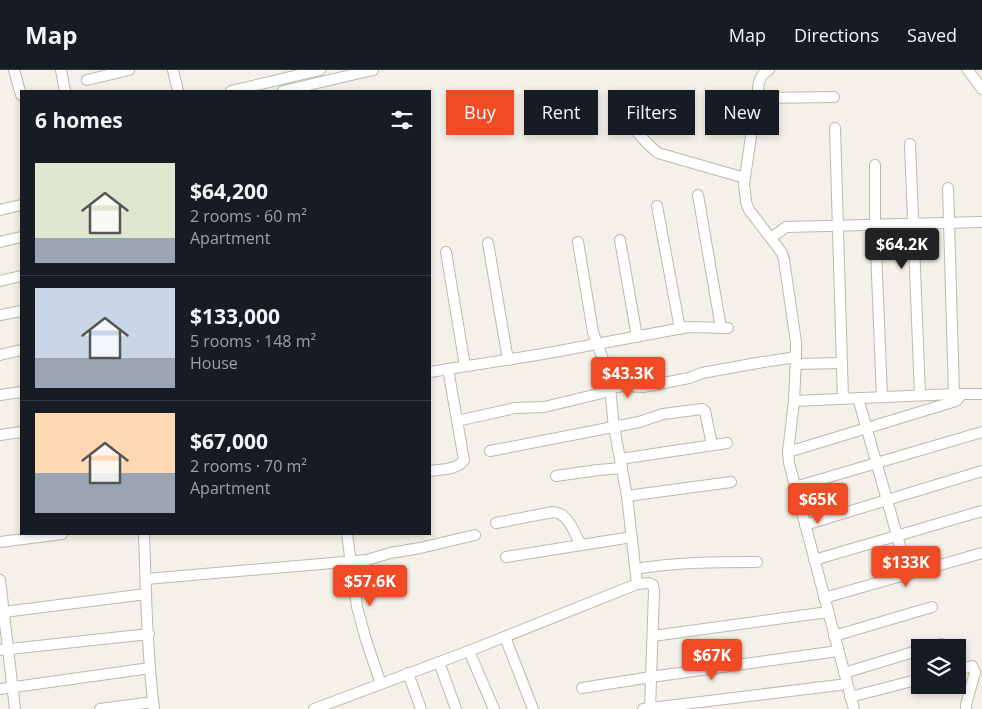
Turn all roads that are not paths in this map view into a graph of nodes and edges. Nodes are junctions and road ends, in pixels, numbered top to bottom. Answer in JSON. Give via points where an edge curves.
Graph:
{"nodes":[{"id":1,"x":14,"y":70,"type":"edge"},
{"id":2,"x":61,"y":70,"type":"edge"},
{"id":3,"x":129,"y":70,"type":"edge"},
{"id":4,"x":173,"y":70,"type":"edge"},
{"id":5,"x":320,"y":70,"type":"edge"},
{"id":6,"x":373,"y":70,"type":"edge"},
{"id":7,"x":769,"y":70,"type":"edge"},
{"id":8,"x":968,"y":70,"type":"edge"},
{"id":9,"x":114,"y":72,"type":"edge"},
{"id":10,"x":347,"y":73,"type":"edge"},
{"id":11,"x":87,"y":80,"type":"dead end"},
{"id":12,"x":978,"y":80,"type":"edge"},
{"id":13,"x":982,"y":89,"type":"edge"},
{"id":14,"x":65,"y":90,"type":"edge"},
{"id":15,"x":178,"y":90,"type":"edge"},
{"id":16,"x":235,"y":90,"type":"edge"},
{"id":17,"x":287,"y":90,"type":"edge"},
{"id":18,"x":758,"y":90,"type":"edge"},
{"id":19,"x":20,"y":91,"type":"edge"},
{"id":20,"x":834,"y":97,"type":"dead end"},
{"id":21,"x":779,"y":98,"type":"edge"},
{"id":22,"x":835,"y":128,"type":"dead end"},
{"id":23,"x":640,"y":135,"type":"edge"},
{"id":24,"x":751,"y":135,"type":"edge"},
{"id":25,"x":910,"y":144,"type":"dead end"},
{"id":26,"x":875,"y":165,"type":"dead end"},
{"id":27,"x":745,"y":178,"type":"junction"},
{"id":28,"x":948,"y":188,"type":"dead end"},
{"id":29,"x":698,"y":196,"type":"dead end"},
{"id":30,"x":20,"y":205,"type":"edge"},
{"id":31,"x":657,"y":206,"type":"dead end"},
{"id":32,"x":0,"y":210,"type":"edge"},
{"id":33,"x":982,"y":222,"type":"edge"},
{"id":34,"x":950,"y":223,"type":"junction"},
{"id":35,"x":913,"y":224,"type":"junction"},
{"id":36,"x":875,"y":225,"type":"junction"},
{"id":37,"x":838,"y":226,"type":"junction"},
{"id":38,"x":20,"y":237,"type":"edge"},
{"id":39,"x":771,"y":238,"type":"junction"},
{"id":40,"x":620,"y":240,"type":"dead end"},
{"id":41,"x":0,"y":242,"type":"edge"},
{"id":42,"x":578,"y":242,"type":"dead end"},
{"id":43,"x":488,"y":243,"type":"dead end"},
{"id":44,"x":446,"y":252,"type":"dead end"},
{"id":45,"x":20,"y":276,"type":"edge"},
{"id":46,"x":0,"y":282,"type":"edge"},
{"id":47,"x":20,"y":311,"type":"edge"},
{"id":48,"x":0,"y":315,"type":"edge"},
{"id":49,"x":680,"y":329,"type":"junction"},
{"id":50,"x":637,"y":337,"type":"junction"},
{"id":51,"x":597,"y":344,"type":"junction"},
{"id":52,"x":20,"y":350,"type":"edge"},
{"id":53,"x":0,"y":355,"type":"edge"},
{"id":54,"x":508,"y":360,"type":"junction"},
{"id":55,"x":796,"y":361,"type":"junction"},
{"id":56,"x":842,"y":363,"type":"junction"},
{"id":57,"x":465,"y":366,"type":"junction"},
{"id":58,"x":448,"y":369,"type":"junction"},
{"id":59,"x":431,"y":372,"type":"edge"},
{"id":60,"x":610,"y":388,"type":"junction"},
{"id":61,"x":20,"y":392,"type":"edge"},
{"id":62,"x":958,"y":394,"type":"junction"},
{"id":63,"x":982,"y":394,"type":"edge"},
{"id":64,"x":0,"y":395,"type":"edge"},
{"id":65,"x":920,"y":395,"type":"junction"},
{"id":66,"x":882,"y":397,"type":"junction"},
{"id":67,"x":858,"y":398,"type":"junction"},
{"id":68,"x":842,"y":399,"type":"junction"},
{"id":69,"x":794,"y":401,"type":"junction"},
{"id":70,"x":457,"y":421,"type":"junction"},
{"id":71,"x":614,"y":426,"type":"junction"},
{"id":72,"x":866,"y":428,"type":"junction"},
{"id":73,"x":20,"y":432,"type":"edge"},
{"id":74,"x":982,"y":432,"type":"edge"},
{"id":75,"x":0,"y":435,"type":"edge"},
{"id":76,"x":727,"y":443,"type":"dead end"},
{"id":77,"x":712,"y":445,"type":"junction"},
{"id":78,"x":490,"y":451,"type":"dead end"},
{"id":79,"x":788,"y":452,"type":"junction"},
{"id":80,"x":621,"y":463,"type":"junction"},
{"id":81,"x":876,"y":463,"type":"junction"},
{"id":82,"x":431,"y":471,"type":"edge"},
{"id":83,"x":982,"y":471,"type":"edge"},
{"id":84,"x":556,"y":476,"type":"dead end"},
{"id":85,"x":731,"y":482,"type":"dead end"},
{"id":86,"x":795,"y":487,"type":"junction"},
{"id":87,"x":627,"y":496,"type":"junction"},
{"id":88,"x":887,"y":500,"type":"junction"},
{"id":89,"x":982,"y":511,"type":"edge"},
{"id":90,"x":496,"y":523,"type":"dead end"},
{"id":91,"x":805,"y":525,"type":"junction"},
{"id":92,"x":54,"y":535,"type":"edge"},
{"id":93,"x":144,"y":535,"type":"edge"},
{"id":94,"x":347,"y":535,"type":"edge"},
{"id":95,"x":475,"y":535,"type":"dead end"},
{"id":96,"x":897,"y":536,"type":"junction"},
{"id":97,"x":632,"y":537,"type":"junction"},
{"id":98,"x":0,"y":542,"type":"edge"},
{"id":99,"x":581,"y":545,"type":"junction"},
{"id":100,"x":982,"y":553,"type":"edge"},
{"id":101,"x":506,"y":557,"type":"dead end"},
{"id":102,"x":814,"y":560,"type":"junction"},
{"id":103,"x":351,"y":561,"type":"junction"},
{"id":104,"x":757,"y":562,"type":"dead end"},
{"id":105,"x":636,"y":569,"type":"junction"},
{"id":106,"x":908,"y":574,"type":"junction"},
{"id":107,"x":146,"y":579,"type":"junction"},
{"id":108,"x":0,"y":580,"type":"edge"},
{"id":109,"x":637,"y":584,"type":"junction"},
{"id":110,"x":146,"y":594,"type":"junction"},
{"id":111,"x":824,"y":598,"type":"junction"},
{"id":112,"x":932,"y":607,"type":"dead end"},
{"id":113,"x":4,"y":612,"type":"junction"},
{"id":114,"x":828,"y":612,"type":"junction"},
{"id":115,"x":148,"y":634,"type":"junction"},
{"id":116,"x":653,"y":636,"type":"junction"},
{"id":117,"x":834,"y":636,"type":"junction"},
{"id":118,"x":505,"y":637,"type":"junction"},
{"id":119,"x":4,"y":650,"type":"edge"},
{"id":120,"x":469,"y":651,"type":"junction"},
{"id":121,"x":838,"y":651,"type":"junction"},
{"id":122,"x":911,"y":653,"type":"edge"},
{"id":123,"x":439,"y":662,"type":"junction"},
{"id":124,"x":150,"y":668,"type":"junction"},
{"id":125,"x":966,"y":668,"type":"edge"},
{"id":126,"x":844,"y":673,"type":"junction"},
{"id":127,"x":408,"y":674,"type":"junction"},
{"id":128,"x":652,"y":677,"type":"junction"},
{"id":129,"x":911,"y":681,"type":"edge"},
{"id":130,"x":381,"y":684,"type":"junction"},
{"id":131,"x":847,"y":684,"type":"junction"},
{"id":132,"x":12,"y":688,"type":"junction"},
{"id":133,"x":582,"y":688,"type":"dead end"},
{"id":134,"x":0,"y":689,"type":"edge"},
{"id":135,"x":850,"y":697,"type":"junction"},
{"id":136,"x":154,"y":705,"type":"edge"},
{"id":137,"x":15,"y":709,"type":"edge"},
{"id":138,"x":100,"y":709,"type":"edge"},
{"id":139,"x":314,"y":709,"type":"edge"},
{"id":140,"x":420,"y":709,"type":"edge"},
{"id":141,"x":456,"y":709,"type":"edge"},
{"id":142,"x":494,"y":709,"type":"edge"},
{"id":143,"x":533,"y":709,"type":"edge"},
{"id":144,"x":648,"y":709,"type":"edge"},
{"id":145,"x":854,"y":709,"type":"edge"},
{"id":146,"x":966,"y":709,"type":"edge"}],
"edges":[{"from":1,"to":19,"type":"street"},
{"from":2,"to":14,"type":"street"},
{"from":3,"to":9,"type":"street"},
{"from":4,"to":15,"type":"street"},
{"from":5,"to":16,"type":"street"},
{"from":6,"to":10,"type":"street"},
{"from":7,"to":18,"type":"street","via":[[760,77]]},
{"from":8,"to":12,"type":"street"},
{"from":9,"to":11,"type":"street"},
{"from":10,"to":17,"type":"street"},
{"from":12,"to":13,"type":"street"},
{"from":20,"to":21,"type":"street"},
{"from":22,"to":37,"type":"street"},
{"from":23,"to":27,"type":"street","via":[[658,153]]},
{"from":24,"to":27,"type":"street"},
{"from":25,"to":35,"type":"street"},
{"from":26,"to":36,"type":"street"},
{"from":27,"to":39,"type":"street","via":[[749,210]]},
{"from":28,"to":34,"type":"street"},
{"from":29,"to":49,"type":"street","via":[[725,328]]},
{"from":30,"to":32,"type":"street"},
{"from":31,"to":49,"type":"street"},
{"from":33,"to":34,"type":"street"},
{"from":34,"to":35,"type":"street"},
{"from":34,"to":62,"type":"street"},
{"from":35,"to":36,"type":"street"},
{"from":35,"to":65,"type":"street"},
{"from":36,"to":37,"type":"street"},
{"from":36,"to":66,"type":"street"},
{"from":37,"to":39,"type":"street","via":[[786,227]]},
{"from":37,"to":56,"type":"street"},
{"from":38,"to":41,"type":"street"},
{"from":39,"to":55,"type":"street","via":[[784,260]]},
{"from":40,"to":50,"type":"street"},
{"from":42,"to":51,"type":"street"},
{"from":43,"to":54,"type":"street"},
{"from":44,"to":57,"type":"street"},
{"from":45,"to":46,"type":"street"},
{"from":47,"to":48,"type":"street"},
{"from":49,"to":50,"type":"street"},
{"from":50,"to":51,"type":"street"},
{"from":51,"to":54,"type":"street"},
{"from":51,"to":60,"type":"street","via":[[608,370]]},
{"from":52,"to":53,"type":"street"},
{"from":54,"to":57,"type":"street"},
{"from":55,"to":56,"type":"street"},
{"from":55,"to":60,"type":"street","via":[[757,363],[643,387]]},
{"from":55,"to":69,"type":"street"},
{"from":56,"to":68,"type":"street"},
{"from":57,"to":58,"type":"street"},
{"from":58,"to":59,"type":"street"},
{"from":58,"to":70,"type":"street"},
{"from":60,"to":70,"type":"street","via":[[602,393],[544,407],[515,408]]},
{"from":60,"to":71,"type":"street"},
{"from":61,"to":64,"type":"street"},
{"from":62,"to":63,"type":"street"},
{"from":62,"to":65,"type":"street"},
{"from":62,"to":72,"type":"street","via":[[956,401]]},
{"from":65,"to":66,"type":"street"},
{"from":66,"to":67,"type":"street"},
{"from":67,"to":68,"type":"street"},
{"from":67,"to":72,"type":"street"},
{"from":68,"to":69,"type":"street"},
{"from":69,"to":79,"type":"street"},
{"from":70,"to":82,"type":"street","via":[[464,460],[462,465]]},
{"from":71,"to":77,"type":"street","via":[[702,409]]},
{"from":71,"to":78,"type":"street"},
{"from":71,"to":80,"type":"street"},
{"from":72,"to":79,"type":"street"},
{"from":72,"to":81,"type":"street"},
{"from":73,"to":75,"type":"street"},
{"from":74,"to":81,"type":"street"},
{"from":76,"to":77,"type":"street"},
{"from":77,"to":80,"type":"street"},
{"from":79,"to":86,"type":"street"},
{"from":80,"to":84,"type":"street"},
{"from":80,"to":87,"type":"street"},
{"from":81,"to":86,"type":"street"},
{"from":81,"to":88,"type":"street"},
{"from":83,"to":88,"type":"street"},
{"from":85,"to":87,"type":"street"},
{"from":86,"to":91,"type":"street"},
{"from":87,"to":97,"type":"street"},
{"from":88,"to":91,"type":"street"},
{"from":88,"to":96,"type":"street"},
{"from":89,"to":96,"type":"street"},
{"from":90,"to":99,"type":"street","via":[[557,512],[567,519]]},
{"from":91,"to":102,"type":"street"},
{"from":92,"to":98,"type":"street"},
{"from":93,"to":107,"type":"street"},
{"from":94,"to":103,"type":"street"},
{"from":95,"to":103,"type":"street"},
{"from":96,"to":102,"type":"street"},
{"from":96,"to":106,"type":"street"},
{"from":97,"to":99,"type":"street"},
{"from":97,"to":105,"type":"street"},
{"from":99,"to":101,"type":"street"},
{"from":100,"to":106,"type":"street"},
{"from":102,"to":111,"type":"street"},
{"from":103,"to":107,"type":"street"},
{"from":103,"to":130,"type":"street","via":[[361,625]]},
{"from":104,"to":105,"type":"street","via":[[683,563]]},
{"from":105,"to":109,"type":"street"},
{"from":106,"to":111,"type":"street"},
{"from":107,"to":110,"type":"street"},
{"from":108,"to":113,"type":"street"},
{"from":109,"to":116,"type":"street","via":[[653,585]]},
{"from":109,"to":118,"type":"street"},
{"from":110,"to":113,"type":"street"},
{"from":110,"to":115,"type":"street"},
{"from":111,"to":114,"type":"street"},
{"from":112,"to":117,"type":"street"},
{"from":113,"to":119,"type":"street"},
{"from":114,"to":116,"type":"street"},
{"from":114,"to":117,"type":"street"},
{"from":115,"to":119,"type":"street"},
{"from":115,"to":124,"type":"street"},
{"from":116,"to":128,"type":"street"},
{"from":117,"to":121,"type":"street"},
{"from":118,"to":120,"type":"street"},
{"from":118,"to":143,"type":"street"},
{"from":119,"to":132,"type":"street"},
{"from":120,"to":123,"type":"street"},
{"from":120,"to":142,"type":"street"},
{"from":121,"to":126,"type":"street"},
{"from":121,"to":128,"type":"street"},
{"from":122,"to":126,"type":"street"},
{"from":123,"to":127,"type":"street"},
{"from":123,"to":141,"type":"street"},
{"from":124,"to":132,"type":"street"},
{"from":124,"to":136,"type":"street"},
{"from":125,"to":146,"type":"street","via":[[972,666],[974,672]]},
{"from":126,"to":131,"type":"street"},
{"from":127,"to":130,"type":"street"},
{"from":127,"to":140,"type":"street"},
{"from":128,"to":133,"type":"street"},
{"from":128,"to":144,"type":"street"},
{"from":129,"to":135,"type":"street"},
{"from":130,"to":139,"type":"street"},
{"from":131,"to":135,"type":"street"},
{"from":131,"to":144,"type":"street"},
{"from":132,"to":134,"type":"street"},
{"from":132,"to":137,"type":"street"},
{"from":135,"to":145,"type":"street"},
{"from":136,"to":138,"type":"street"}]}
